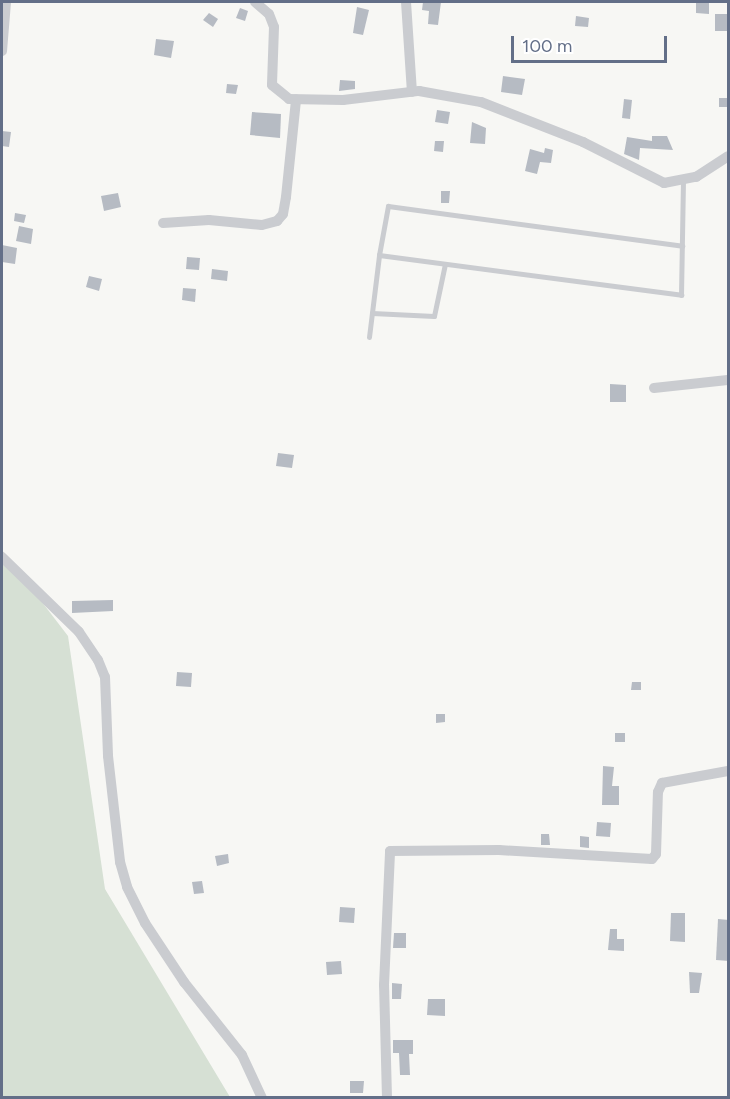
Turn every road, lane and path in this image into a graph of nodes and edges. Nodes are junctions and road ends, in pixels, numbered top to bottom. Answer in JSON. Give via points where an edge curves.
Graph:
{"nodes":[{"id":1,"x":6,"y":2,"type":"edge"},
{"id":2,"x":255,"y":2,"type":"edge"},
{"id":3,"x":406,"y":2,"type":"edge"},
{"id":4,"x":2,"y":51,"type":"edge"},
{"id":5,"x":412,"y":92,"type":"junction"},
{"id":6,"x":296,"y":100,"type":"junction"},
{"id":7,"x":729,"y":156,"type":"edge"},
{"id":8,"x":682,"y":181,"type":"junction"},
{"id":9,"x":163,"y":223,"type":"dead end"},
{"id":10,"x":682,"y":246,"type":"junction"},
{"id":11,"x":379,"y":255,"type":"junction"},
{"id":12,"x":445,"y":264,"type":"junction"},
{"id":13,"x":372,"y":313,"type":"junction"},
{"id":14,"x":369,"y":337,"type":"dead end"},
{"id":15,"x":729,"y":380,"type":"edge"},
{"id":16,"x":654,"y":388,"type":"dead end"},
{"id":17,"x":2,"y":557,"type":"edge"},
{"id":18,"x":729,"y":771,"type":"edge"},
{"id":19,"x":262,"y":1098,"type":"edge"},
{"id":20,"x":387,"y":1098,"type":"edge"}],
"edges":[{"from":1,"to":4,"type":"street"},
{"from":2,"to":6,"type":"street","via":[[269,14],[274,27],[272,85]]},
{"from":3,"to":5,"type":"street"},
{"from":5,"to":6,"type":"street","via":[[371,98]]},
{"from":5,"to":8,"type":"street","via":[[481,102],[583,142],[655,180]]},
{"from":6,"to":9,"type":"street","via":[[286,197],[283,214],[277,221],[262,225],[209,220]]},
{"from":7,"to":8,"type":"street"},
{"from":8,"to":10,"type":"lane"},
{"from":10,"to":11,"type":"lane","via":[[388,206]]},
{"from":10,"to":12,"type":"lane","via":[[681,295]]},
{"from":11,"to":12,"type":"lane"},
{"from":11,"to":13,"type":"lane"},
{"from":12,"to":13,"type":"lane","via":[[434,316]]},
{"from":13,"to":14,"type":"lane"},
{"from":15,"to":16,"type":"street"},
{"from":17,"to":19,"type":"street","via":[[79,632],[98,660],[105,677],[108,756],[120,862],[127,887],[145,923],[184,981],[242,1055]]},
{"from":18,"to":20,"type":"street","via":[[662,783],[658,792],[656,854],[652,859],[499,850],[390,850],[384,986]]}]}
